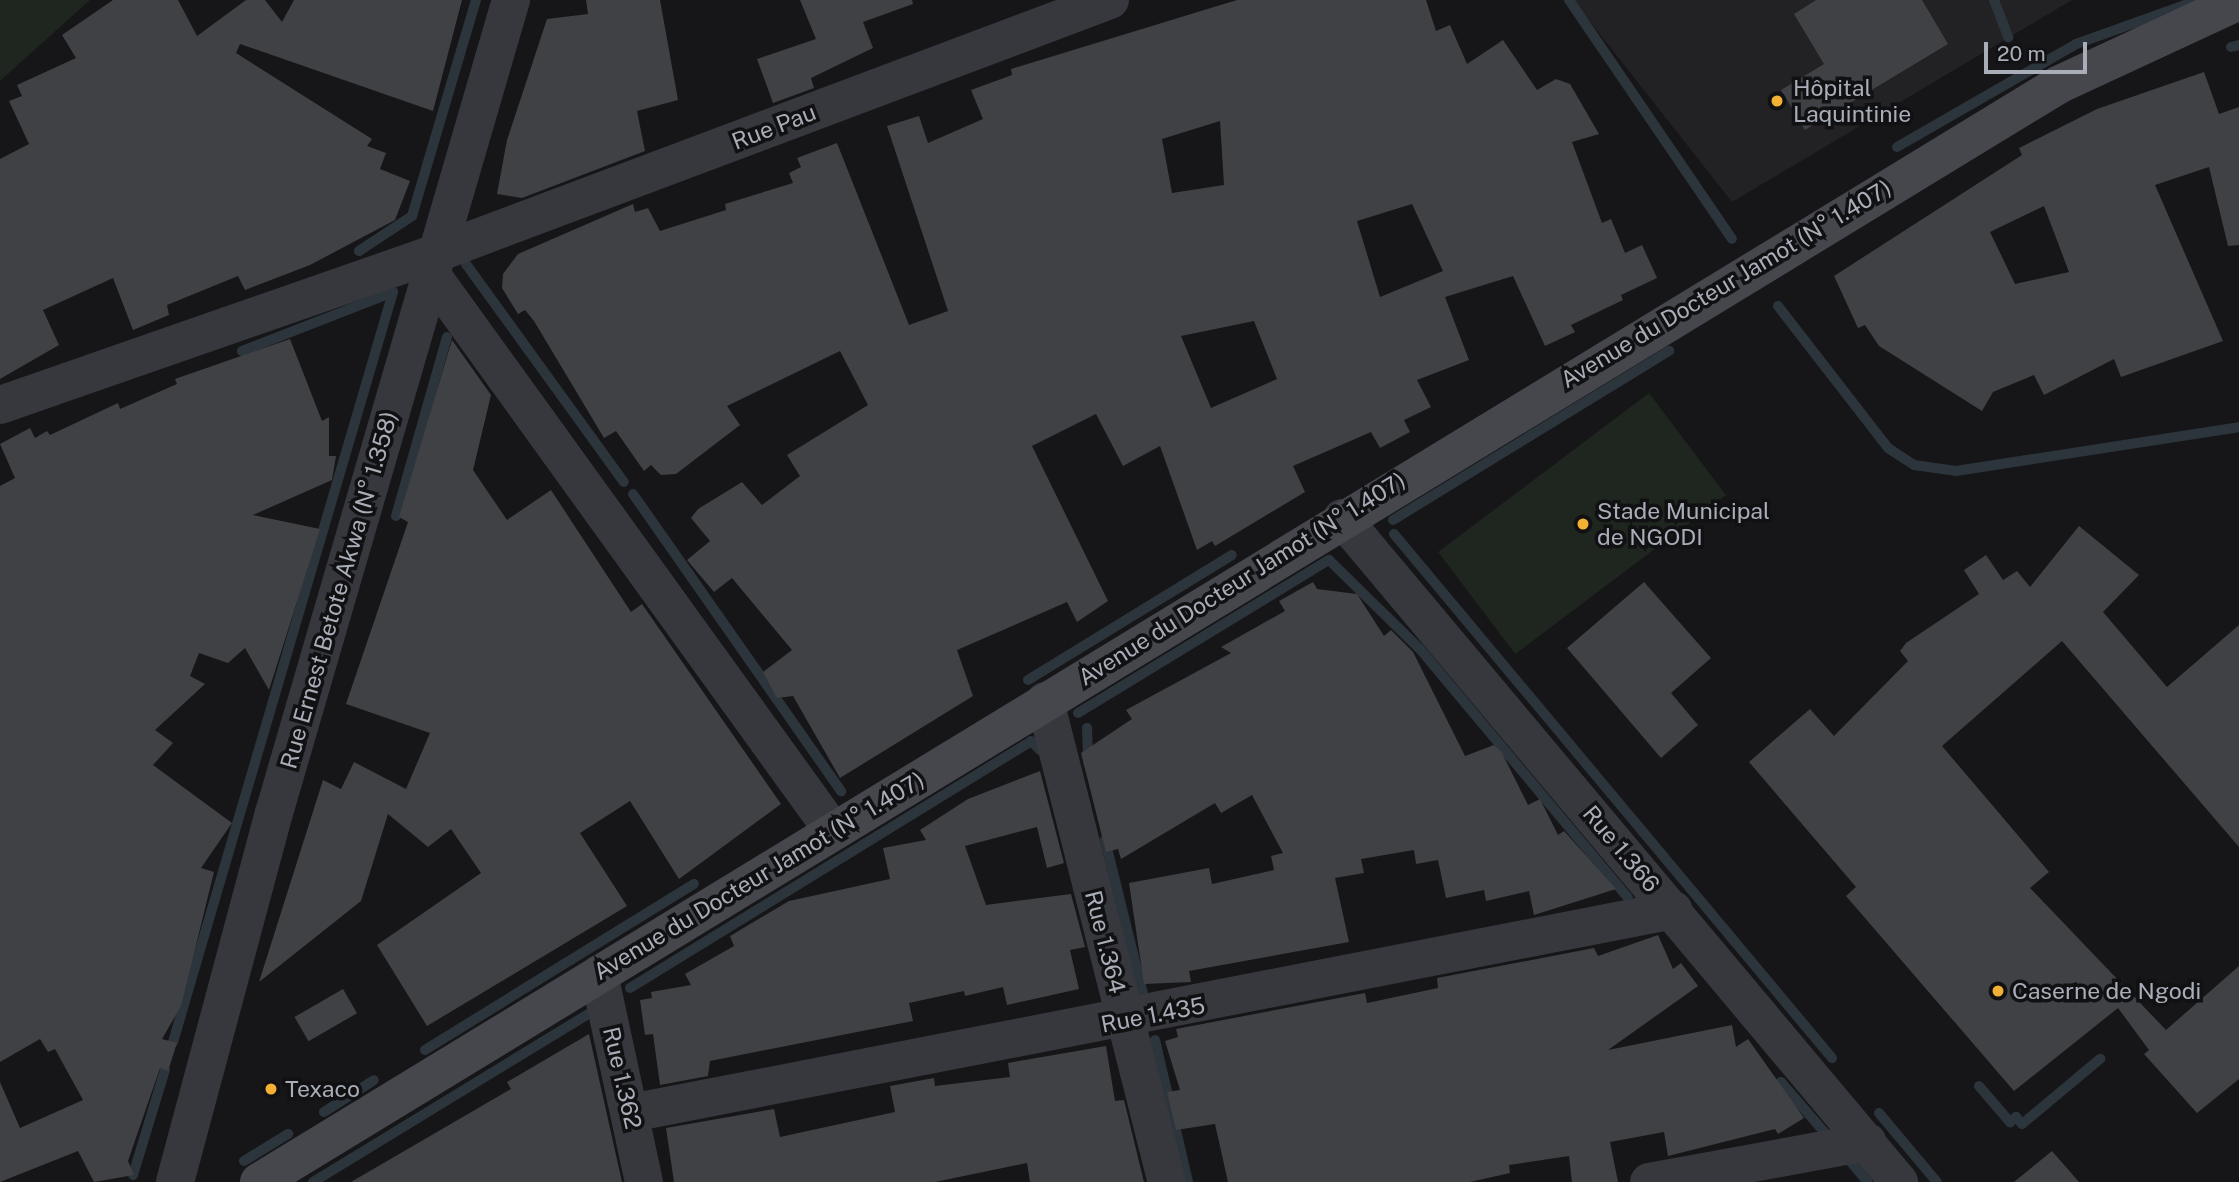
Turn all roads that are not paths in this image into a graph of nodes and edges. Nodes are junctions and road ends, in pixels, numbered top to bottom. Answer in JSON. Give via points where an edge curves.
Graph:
{"nodes":[{"id":1,"x":511,"y":0,"type":"edge"},
{"id":2,"x":1110,"y":0,"type":"edge"},
{"id":3,"x":2239,"y":1,"type":"edge"},
{"id":4,"x":434,"y":264,"type":"junction"},
{"id":5,"x":0,"y":405,"type":"edge"},
{"id":6,"x":1342,"y":517,"type":"junction"},
{"id":7,"x":1045,"y":701,"type":"junction"},
{"id":8,"x":831,"y":828,"type":"junction"},
{"id":9,"x":1672,"y":909,"type":"junction"},
{"id":10,"x":598,"y":974,"type":"junction"},
{"id":11,"x":1126,"y":1021,"type":"junction"},
{"id":12,"x":631,"y":1113,"type":"junction"},
{"id":13,"x":1867,"y":1142,"type":"junction"},
{"id":14,"x":175,"y":1182,"type":"edge"},
{"id":15,"x":259,"y":1182,"type":"edge"},
{"id":16,"x":644,"y":1182,"type":"edge"},
{"id":17,"x":1167,"y":1182,"type":"edge"},
{"id":18,"x":1648,"y":1182,"type":"edge"},
{"id":19,"x":1899,"y":1182,"type":"edge"}],
"edges":[{"from":1,"to":4,"type":"street","name":"Rue Ernest Betote Akwa (N° 1.358)"},
{"from":2,"to":4,"type":"street","name":"Rue Pau"},
{"from":3,"to":6,"type":"main road","name":"Avenue du Docteur Jamot (N° 1.407)","via":[[2058,85]]},
{"from":4,"to":5,"type":"street","name":"Rue Pau"},
{"from":4,"to":8,"type":"street"},
{"from":4,"to":14,"type":"street","name":"Rue Ernest Betote Akwa (N° 1.358)"},
{"from":6,"to":7,"type":"main road","name":"Avenue du Docteur Jamot (N° 1.407)"},
{"from":6,"to":9,"type":"street","name":"Rue 1.366"},
{"from":7,"to":8,"type":"main road","name":"Avenue du Docteur Jamot (N° 1.407)"},
{"from":7,"to":11,"type":"street","name":"Rue 1.364"},
{"from":8,"to":10,"type":"main road","name":"Avenue du Docteur Jamot (N° 1.407)"},
{"from":9,"to":11,"type":"street","name":"Rue 1.435"},
{"from":9,"to":13,"type":"street","name":"Rue 1.366"},
{"from":10,"to":12,"type":"street","name":"Rue 1.362"},
{"from":10,"to":15,"type":"main road","name":"Avenue du Docteur Jamot (N° 1.407)"},
{"from":11,"to":12,"type":"street","name":"Rue 1.435"},
{"from":11,"to":17,"type":"street","name":"Rue 1.364"},
{"from":12,"to":16,"type":"street","name":"Rue 1.362"},
{"from":13,"to":18,"type":"street"},
{"from":13,"to":19,"type":"street","name":"Rue 1.366"}]}
